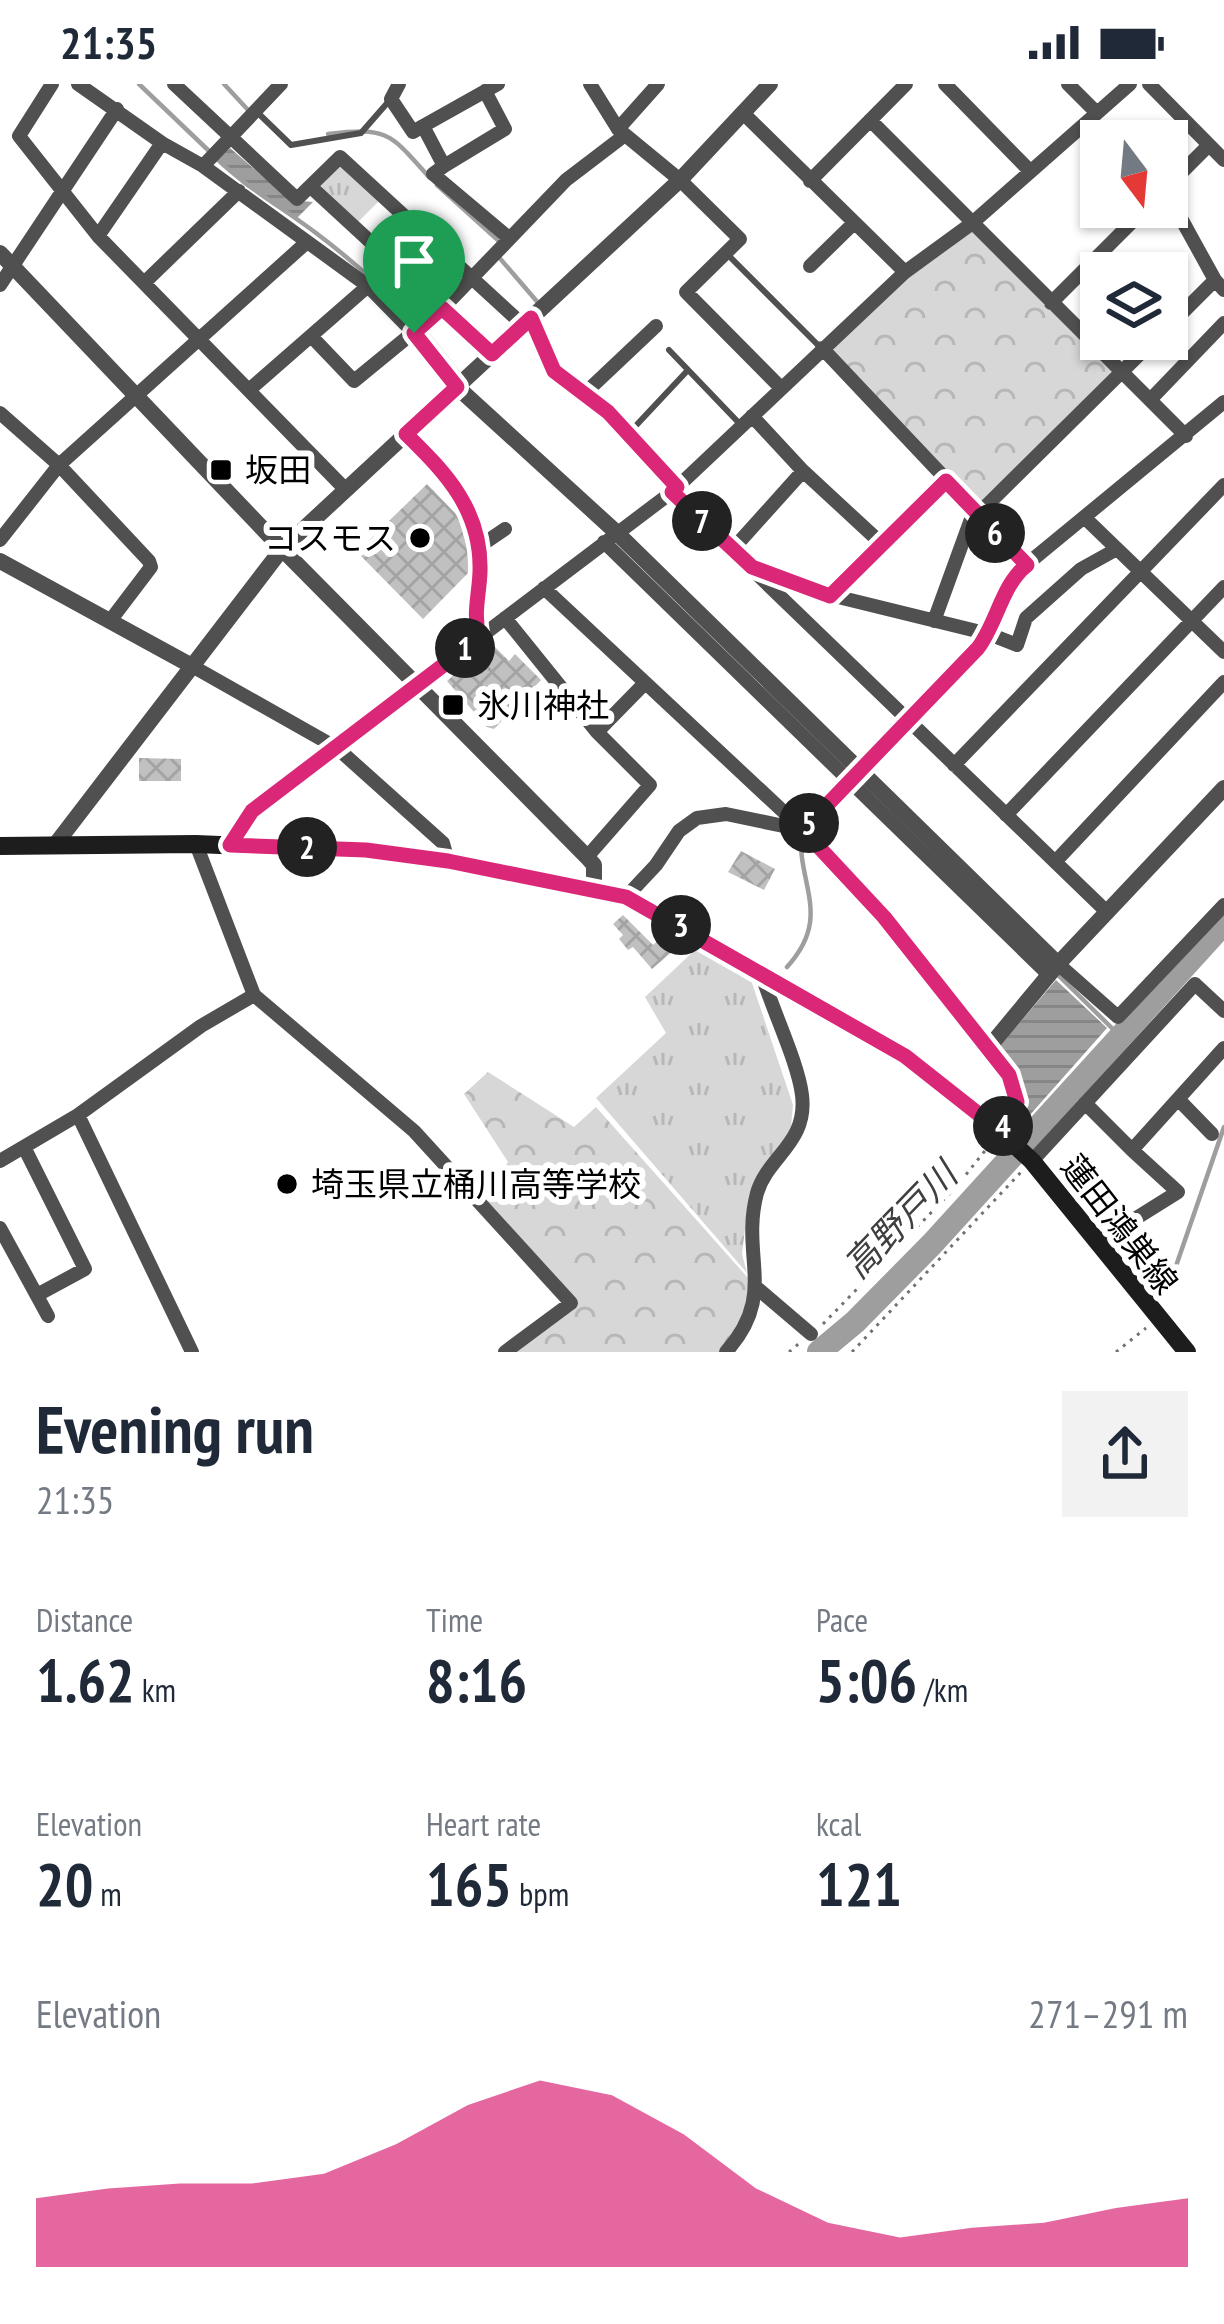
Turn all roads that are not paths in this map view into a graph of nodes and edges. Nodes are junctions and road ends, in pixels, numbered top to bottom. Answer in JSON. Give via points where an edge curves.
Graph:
{"nodes":[{"id":1,"x":52,"y":84,"type":"edge"},
{"id":2,"x":79,"y":84,"type":"edge"},
{"id":3,"x":174,"y":84,"type":"edge"},
{"id":4,"x":280,"y":84,"type":"edge"},
{"id":5,"x":590,"y":84,"type":"edge"},
{"id":6,"x":658,"y":84,"type":"edge"},
{"id":7,"x":770,"y":84,"type":"edge"},
{"id":8,"x":906,"y":84,"type":"edge"},
{"id":9,"x":945,"y":84,"type":"edge"},
{"id":10,"x":1068,"y":84,"type":"edge"},
{"id":11,"x":1130,"y":84,"type":"edge"},
{"id":12,"x":1149,"y":84,"type":"edge"},
{"id":13,"x":492,"y":88,"type":"edge"},
{"id":14,"x":395,"y":91,"type":"edge"},
{"id":15,"x":117,"y":109,"type":"junction"},
{"id":16,"x":255,"y":111,"type":"junction"},
{"id":17,"x":1096,"y":112,"type":"junction"},
{"id":18,"x":743,"y":113,"type":"junction"},
{"id":19,"x":870,"y":120,"type":"junction"},
{"id":20,"x":423,"y":126,"type":"junction"},
{"id":21,"x":621,"y":132,"type":"junction"},
{"id":22,"x":227,"y":137,"type":"junction"},
{"id":23,"x":322,"y":140,"type":"junction"},
{"id":24,"x":162,"y":143,"type":"junction"},
{"id":25,"x":1209,"y":145,"type":"junction"},
{"id":26,"x":340,"y":157,"type":"junction"},
{"id":27,"x":1224,"y":160,"type":"edge"},
{"id":28,"x":203,"y":166,"type":"junction"},
{"id":29,"x":444,"y":166,"type":"junction"},
{"id":30,"x":1188,"y":168,"type":"edge"},
{"id":31,"x":1030,"y":171,"type":"junction"},
{"id":32,"x":680,"y":180,"type":"junction"},
{"id":33,"x":810,"y":181,"type":"junction"},
{"id":34,"x":311,"y":187,"type":"junction"},
{"id":35,"x":63,"y":191,"type":"junction"},
{"id":36,"x":239,"y":191,"type":"junction"},
{"id":37,"x":853,"y":224,"type":"junction"},
{"id":38,"x":971,"y":224,"type":"junction"},
{"id":39,"x":1126,"y":228,"type":"edge"},
{"id":40,"x":1188,"y":228,"type":"edge"},
{"id":41,"x":98,"y":236,"type":"junction"},
{"id":42,"x":509,"y":238,"type":"junction"},
{"id":43,"x":308,"y":242,"type":"junction"},
{"id":44,"x":726,"y":253,"type":"junction"},
{"id":45,"x":7,"y":260,"type":"edge"},
{"id":46,"x":810,"y":266,"type":"dead end"},
{"id":47,"x":905,"y":272,"type":"junction"},
{"id":48,"x":470,"y":278,"type":"junction"},
{"id":49,"x":144,"y":283,"type":"junction"},
{"id":50,"x":0,"y":285,"type":"edge"},
{"id":51,"x":1219,"y":285,"type":"edge"},
{"id":52,"x":368,"y":286,"type":"junction"},
{"id":53,"x":1052,"y":303,"type":"junction"},
{"id":54,"x":442,"y":308,"type":"junction"},
{"id":55,"x":1188,"y":311,"type":"edge"},
{"id":56,"x":527,"y":322,"type":"junction"},
{"id":57,"x":1224,"y":323,"type":"edge"},
{"id":58,"x":656,"y":326,"type":"dead end"},
{"id":59,"x":1080,"y":330,"type":"edge"},
{"id":60,"x":414,"y":333,"type":"junction"},
{"id":61,"x":311,"y":336,"type":"junction"},
{"id":62,"x":198,"y":338,"type":"junction"},
{"id":63,"x":822,"y":348,"type":"junction"},
{"id":64,"x":669,"y":350,"type":"dead end"},
{"id":65,"x":492,"y":354,"type":"junction"},
{"id":66,"x":1110,"y":360,"type":"edge"},
{"id":67,"x":1134,"y":360,"type":"edge"},
{"id":68,"x":688,"y":370,"type":"junction"},
{"id":69,"x":1122,"y":372,"type":"junction"},
{"id":70,"x":457,"y":387,"type":"junction"},
{"id":71,"x":781,"y":388,"type":"junction"},
{"id":72,"x":249,"y":390,"type":"junction"},
{"id":73,"x":584,"y":394,"type":"junction"},
{"id":74,"x":136,"y":396,"type":"junction"},
{"id":75,"x":1150,"y":400,"type":"junction"},
{"id":76,"x":1224,"y":401,"type":"edge"},
{"id":77,"x":1,"y":417,"type":"edge"},
{"id":78,"x":747,"y":421,"type":"junction"},
{"id":79,"x":406,"y":434,"type":"junction"},
{"id":80,"x":627,"y":435,"type":"junction"},
{"id":81,"x":1186,"y":436,"type":"junction"},
{"id":82,"x":59,"y":465,"type":"junction"},
{"id":83,"x":803,"y":471,"type":"junction"},
{"id":84,"x":946,"y":481,"type":"junction"},
{"id":85,"x":1224,"y":485,"type":"edge"},
{"id":86,"x":674,"y":489,"type":"junction"},
{"id":87,"x":346,"y":490,"type":"junction"},
{"id":88,"x":975,"y":513,"type":"junction"},
{"id":89,"x":1085,"y":518,"type":"junction"},
{"id":90,"x":505,"y":529,"type":"dead end"},
{"id":91,"x":610,"y":537,"type":"junction"},
{"id":92,"x":0,"y":540,"type":"edge"},
{"id":93,"x":882,"y":544,"type":"junction"},
{"id":94,"x":480,"y":546,"type":"junction"},
{"id":95,"x":282,"y":549,"type":"junction"},
{"id":96,"x":1117,"y":549,"type":"junction"},
{"id":97,"x":732,"y":550,"type":"junction"},
{"id":98,"x":0,"y":561,"type":"edge"},
{"id":99,"x":1027,"y":565,"type":"junction"},
{"id":100,"x":752,"y":567,"type":"junction"},
{"id":101,"x":1141,"y":572,"type":"junction"},
{"id":102,"x":1224,"y":587,"type":"edge"},
{"id":103,"x":544,"y":588,"type":"junction"},
{"id":104,"x":830,"y":596,"type":"junction"},
{"id":105,"x":505,"y":618,"type":"junction"},
{"id":106,"x":110,"y":621,"type":"junction"},
{"id":107,"x":934,"y":621,"type":"junction"},
{"id":108,"x":1192,"y":621,"type":"junction"},
{"id":109,"x":989,"y":634,"type":"junction"},
{"id":110,"x":479,"y":638,"type":"junction"},
{"id":111,"x":1224,"y":652,"type":"edge"},
{"id":112,"x":192,"y":666,"type":"junction"},
{"id":113,"x":1224,"y":682,"type":"edge"},
{"id":114,"x":418,"y":684,"type":"junction"},
{"id":115,"x":644,"y":684,"type":"junction"},
{"id":116,"x":908,"y":721,"type":"junction"},
{"id":117,"x":598,"y":732,"type":"junction"},
{"id":118,"x":337,"y":748,"type":"junction"},
{"id":119,"x":954,"y":765,"type":"junction"},
{"id":120,"x":855,"y":776,"type":"junction"},
{"id":121,"x":1222,"y":794,"type":"edge"},
{"id":122,"x":1006,"y":815,"type":"junction"},
{"id":123,"x":803,"y":830,"type":"junction"},
{"id":124,"x":196,"y":844,"type":"junction"},
{"id":125,"x":56,"y":845,"type":"junction"},
{"id":126,"x":230,"y":845,"type":"junction"},
{"id":127,"x":0,"y":846,"type":"edge"},
{"id":128,"x":587,"y":857,"type":"junction"},
{"id":129,"x":448,"y":861,"type":"junction"},
{"id":130,"x":1055,"y":862,"type":"junction"},
{"id":131,"x":594,"y":888,"type":"junction"},
{"id":132,"x":626,"y":897,"type":"junction"},
{"id":133,"x":1224,"y":905,"type":"edge"},
{"id":134,"x":1107,"y":912,"type":"junction"},
{"id":135,"x":1054,"y":969,"type":"junction"},
{"id":136,"x":761,"y":972,"type":"junction"},
{"id":137,"x":254,"y":995,"type":"junction"},
{"id":138,"x":1224,"y":1011,"type":"edge"},
{"id":139,"x":990,"y":1046,"type":"junction"},
{"id":140,"x":1224,"y":1048,"type":"edge"},
{"id":141,"x":1178,"y":1099,"type":"junction"},
{"id":142,"x":1085,"y":1103,"type":"junction"},
{"id":143,"x":78,"y":1115,"type":"junction"},
{"id":144,"x":1000,"y":1131,"type":"junction"},
{"id":145,"x":1212,"y":1134,"type":"dead end"},
{"id":146,"x":24,"y":1147,"type":"junction"},
{"id":147,"x":1132,"y":1150,"type":"junction"},
{"id":148,"x":0,"y":1161,"type":"edge"},
{"id":149,"x":1032,"y":1161,"type":"junction"},
{"id":150,"x":0,"y":1228,"type":"edge"},
{"id":151,"x":1098,"y":1242,"type":"junction"},
{"id":152,"x":757,"y":1288,"type":"junction"},
{"id":153,"x":37,"y":1295,"type":"junction"},
{"id":154,"x":48,"y":1316,"type":"dead end"},
{"id":155,"x":811,"y":1334,"type":"road end"},
{"id":156,"x":192,"y":1352,"type":"edge"},
{"id":157,"x":505,"y":1352,"type":"edge"},
{"id":158,"x":726,"y":1352,"type":"edge"},
{"id":159,"x":1186,"y":1352,"type":"edge"}],
"edges":[{"from":1,"to":35,"type":"street","via":[[19,136]]},
{"from":2,"to":15,"type":"street"},
{"from":3,"to":22,"type":"street"},
{"from":4,"to":16,"type":"street"},
{"from":5,"to":21,"type":"street"},
{"from":6,"to":21,"type":"street"},
{"from":7,"to":18,"type":"street"},
{"from":8,"to":19,"type":"street"},
{"from":9,"to":31,"type":"street"},
{"from":10,"to":17,"type":"street"},
{"from":11,"to":17,"type":"street"},
{"from":12,"to":25,"type":"street"},
{"from":13,"to":20,"type":"street"},
{"from":13,"to":29,"type":"street","via":[[505,129]]},
{"from":14,"to":20,"type":"street","via":[[413,132]]},
{"from":14,"to":23,"type":"lane","via":[[361,133]]},
{"from":15,"to":24,"type":"street"},
{"from":15,"to":35,"type":"street"},
{"from":16,"to":22,"type":"street"},
{"from":16,"to":23,"type":"lane","via":[[291,145]]},
{"from":17,"to":31,"type":"street"},
{"from":18,"to":32,"type":"street"},
{"from":18,"to":33,"type":"street"},
{"from":19,"to":33,"type":"street"},
{"from":19,"to":38,"type":"street"},
{"from":20,"to":29,"type":"street"},
{"from":21,"to":32,"type":"street"},
{"from":21,"to":42,"type":"street"},
{"from":22,"to":28,"type":"street"},
{"from":22,"to":34,"type":"street","via":[[297,199]]},
{"from":23,"to":26,"type":"lane"},
{"from":24,"to":28,"type":"street"},
{"from":24,"to":41,"type":"street"},
{"from":25,"to":27,"type":"street"},
{"from":25,"to":30,"type":"street"},
{"from":26,"to":34,"type":"street"},
{"from":26,"to":48,"type":"street"},
{"from":28,"to":36,"type":"street"},
{"from":29,"to":42,"type":"street","via":[[434,174]]},
{"from":31,"to":38,"type":"street"},
{"from":32,"to":44,"type":"street","via":[[740,239]]},
{"from":32,"to":56,"type":"street"},
{"from":33,"to":37,"type":"street"},
{"from":34,"to":54,"type":"street"},
{"from":35,"to":41,"type":"street"},
{"from":35,"to":45,"type":"street"},
{"from":36,"to":43,"type":"street"},
{"from":36,"to":49,"type":"street"},
{"from":37,"to":46,"type":"street"},
{"from":37,"to":47,"type":"street"},
{"from":38,"to":47,"type":"street"},
{"from":38,"to":53,"type":"street"},
{"from":39,"to":53,"type":"street"},
{"from":40,"to":51,"type":"street"},
{"from":41,"to":49,"type":"street"},
{"from":42,"to":48,"type":"street"},
{"from":43,"to":52,"type":"street"},
{"from":43,"to":62,"type":"street"},
{"from":44,"to":63,"type":"lane"},
{"from":44,"to":71,"type":"street","via":[[686,292]]},
{"from":45,"to":50,"type":"street"},
{"from":45,"to":74,"type":"street"},
{"from":47,"to":63,"type":"street"},
{"from":48,"to":54,"type":"street"},
{"from":48,"to":56,"type":"street"},
{"from":49,"to":62,"type":"street"},
{"from":51,"to":55,"type":"street"},
{"from":52,"to":60,"type":"street"},
{"from":52,"to":61,"type":"street"},
{"from":53,"to":59,"type":"street"},
{"from":54,"to":60,"type":"street"},
{"from":54,"to":65,"type":"street"},
{"from":56,"to":65,"type":"street"},
{"from":56,"to":73,"type":"street","via":[[554,371]]},
{"from":57,"to":75,"type":"street"},
{"from":58,"to":73,"type":"street"},
{"from":60,"to":61,"type":"street","via":[[354,382]]},
{"from":60,"to":70,"type":"street"},
{"from":61,"to":72,"type":"street"},
{"from":62,"to":72,"type":"street"},
{"from":62,"to":74,"type":"street"},
{"from":63,"to":71,"type":"street"},
{"from":63,"to":84,"type":"street"},
{"from":64,"to":68,"type":"lane"},
{"from":65,"to":70,"type":"street"},
{"from":66,"to":69,"type":"street"},
{"from":67,"to":69,"type":"street"},
{"from":68,"to":78,"type":"lane"},
{"from":68,"to":80,"type":"lane"},
{"from":69,"to":75,"type":"street"},
{"from":69,"to":88,"type":"street"},
{"from":70,"to":79,"type":"street"},
{"from":70,"to":91,"type":"street"},
{"from":71,"to":78,"type":"street"},
{"from":72,"to":87,"type":"street"},
{"from":73,"to":80,"type":"street"},
{"from":74,"to":82,"type":"street"},
{"from":74,"to":95,"type":"street"},
{"from":75,"to":81,"type":"street"},
{"from":76,"to":81,"type":"street"},
{"from":77,"to":82,"type":"street"},
{"from":78,"to":83,"type":"street"},
{"from":78,"to":86,"type":"street"},
{"from":79,"to":87,"type":"street"},
{"from":79,"to":94,"type":"street","via":[[462,495]]},
{"from":80,"to":86,"type":"street"},
{"from":81,"to":89,"type":"street"},
{"from":82,"to":92,"type":"street"},
{"from":82,"to":106,"type":"street","via":[[151,567]]},
{"from":83,"to":93,"type":"street"},
{"from":83,"to":97,"type":"street"},
{"from":84,"to":88,"type":"street"},
{"from":84,"to":93,"type":"street"},
{"from":85,"to":101,"type":"street"},
{"from":86,"to":91,"type":"street"},
{"from":86,"to":97,"type":"street"},
{"from":87,"to":95,"type":"street"},
{"from":88,"to":99,"type":"street"},
{"from":88,"to":107,"type":"street"},
{"from":89,"to":96,"type":"street"},
{"from":89,"to":99,"type":"street"},
{"from":90,"to":94,"type":"street"},
{"from":91,"to":103,"type":"street"},
{"from":91,"to":120,"type":"street"},
{"from":93,"to":104,"type":"street"},
{"from":94,"to":110,"type":"street"},
{"from":95,"to":112,"type":"street"},
{"from":95,"to":114,"type":"street"},
{"from":96,"to":101,"type":"street"},
{"from":96,"to":109,"type":"street","via":[[1026,618],[1017,645]]},
{"from":97,"to":100,"type":"street"},
{"from":98,"to":106,"type":"street"},
{"from":99,"to":109,"type":"street","via":[[1015,574]]},
{"from":100,"to":104,"type":"street"},
{"from":100,"to":116,"type":"street"},
{"from":101,"to":108,"type":"street"},
{"from":101,"to":119,"type":"street"},
{"from":102,"to":108,"type":"street"},
{"from":103,"to":105,"type":"street"},
{"from":103,"to":115,"type":"street"},
{"from":104,"to":107,"type":"street"},
{"from":105,"to":110,"type":"street"},
{"from":105,"to":117,"type":"street"},
{"from":106,"to":112,"type":"street"},
{"from":107,"to":109,"type":"street"},
{"from":108,"to":111,"type":"street"},
{"from":108,"to":122,"type":"street"},
{"from":109,"to":116,"type":"street"},
{"from":110,"to":114,"type":"street"},
{"from":112,"to":118,"type":"street"},
{"from":112,"to":125,"type":"street"},
{"from":113,"to":130,"type":"street"},
{"from":114,"to":118,"type":"street"},
{"from":114,"to":128,"type":"street"},
{"from":115,"to":117,"type":"street"},
{"from":115,"to":123,"type":"street"},
{"from":116,"to":119,"type":"street"},
{"from":116,"to":120,"type":"street"},
{"from":117,"to":128,"type":"street","via":[[650,785]]},
{"from":118,"to":126,"type":"street","via":[[252,811]]},
{"from":118,"to":129,"type":"street","via":[[443,844]]},
{"from":119,"to":122,"type":"street"},
{"from":120,"to":123,"type":"street"},
{"from":120,"to":135,"type":"street"},
{"from":121,"to":134,"type":"street"},
{"from":122,"to":130,"type":"street"},
{"from":123,"to":132,"type":"street","via":[[725,814],[697,818]]},
{"from":123,"to":139,"type":"street"},
{"from":124,"to":125,"type":"main road","name":"蓮田鴻巣線"},
{"from":124,"to":126,"type":"main road","name":"蓮田鴻巣線"},
{"from":124,"to":137,"type":"street"},
{"from":125,"to":127,"type":"main road","name":"蓮田鴻巣線"},
{"from":126,"to":129,"type":"main road","name":"蓮田鴻巣線"},
{"from":128,"to":131,"type":"street"},
{"from":129,"to":131,"type":"main road","name":"蓮田鴻巣線"},
{"from":130,"to":134,"type":"street"},
{"from":131,"to":132,"type":"main road","name":"蓮田鴻巣線"},
{"from":132,"to":136,"type":"main road","name":"蓮田鴻巣線"},
{"from":133,"to":135,"type":"street","via":[[1118,1018]]},
{"from":134,"to":135,"type":"street"},
{"from":135,"to":139,"type":"street"},
{"from":136,"to":144,"type":"main road","name":"蓮田鴻巣線","via":[[905,1056]]},
{"from":136,"to":152,"type":"street","via":[[802,1097],[800,1130],[758,1188],[751,1246]]},
{"from":137,"to":143,"type":"street"},
{"from":137,"to":157,"type":"street","via":[[414,1131],[572,1303]]},
{"from":138,"to":142,"type":"street","via":[[1195,984]]},
{"from":139,"to":144,"type":"street","via":[[1017,1102]]},
{"from":140,"to":141,"type":"street"},
{"from":141,"to":145,"type":"street"},
{"from":141,"to":147,"type":"street"},
{"from":142,"to":147,"type":"street"},
{"from":142,"to":149,"type":"street"},
{"from":143,"to":146,"type":"street"},
{"from":143,"to":156,"type":"street"},
{"from":144,"to":149,"type":"main road","name":"蓮田鴻巣線"},
{"from":146,"to":148,"type":"street"},
{"from":146,"to":153,"type":"street","via":[[86,1269]]},
{"from":147,"to":151,"type":"street","via":[[1178,1192]]},
{"from":149,"to":151,"type":"main road","name":"蓮田鴻巣線"},
{"from":150,"to":153,"type":"street"},
{"from":151,"to":159,"type":"main road","name":"蓮田鴻巣線"},
{"from":152,"to":155,"type":"street"},
{"from":152,"to":158,"type":"street"},
{"from":153,"to":154,"type":"street"}]}
